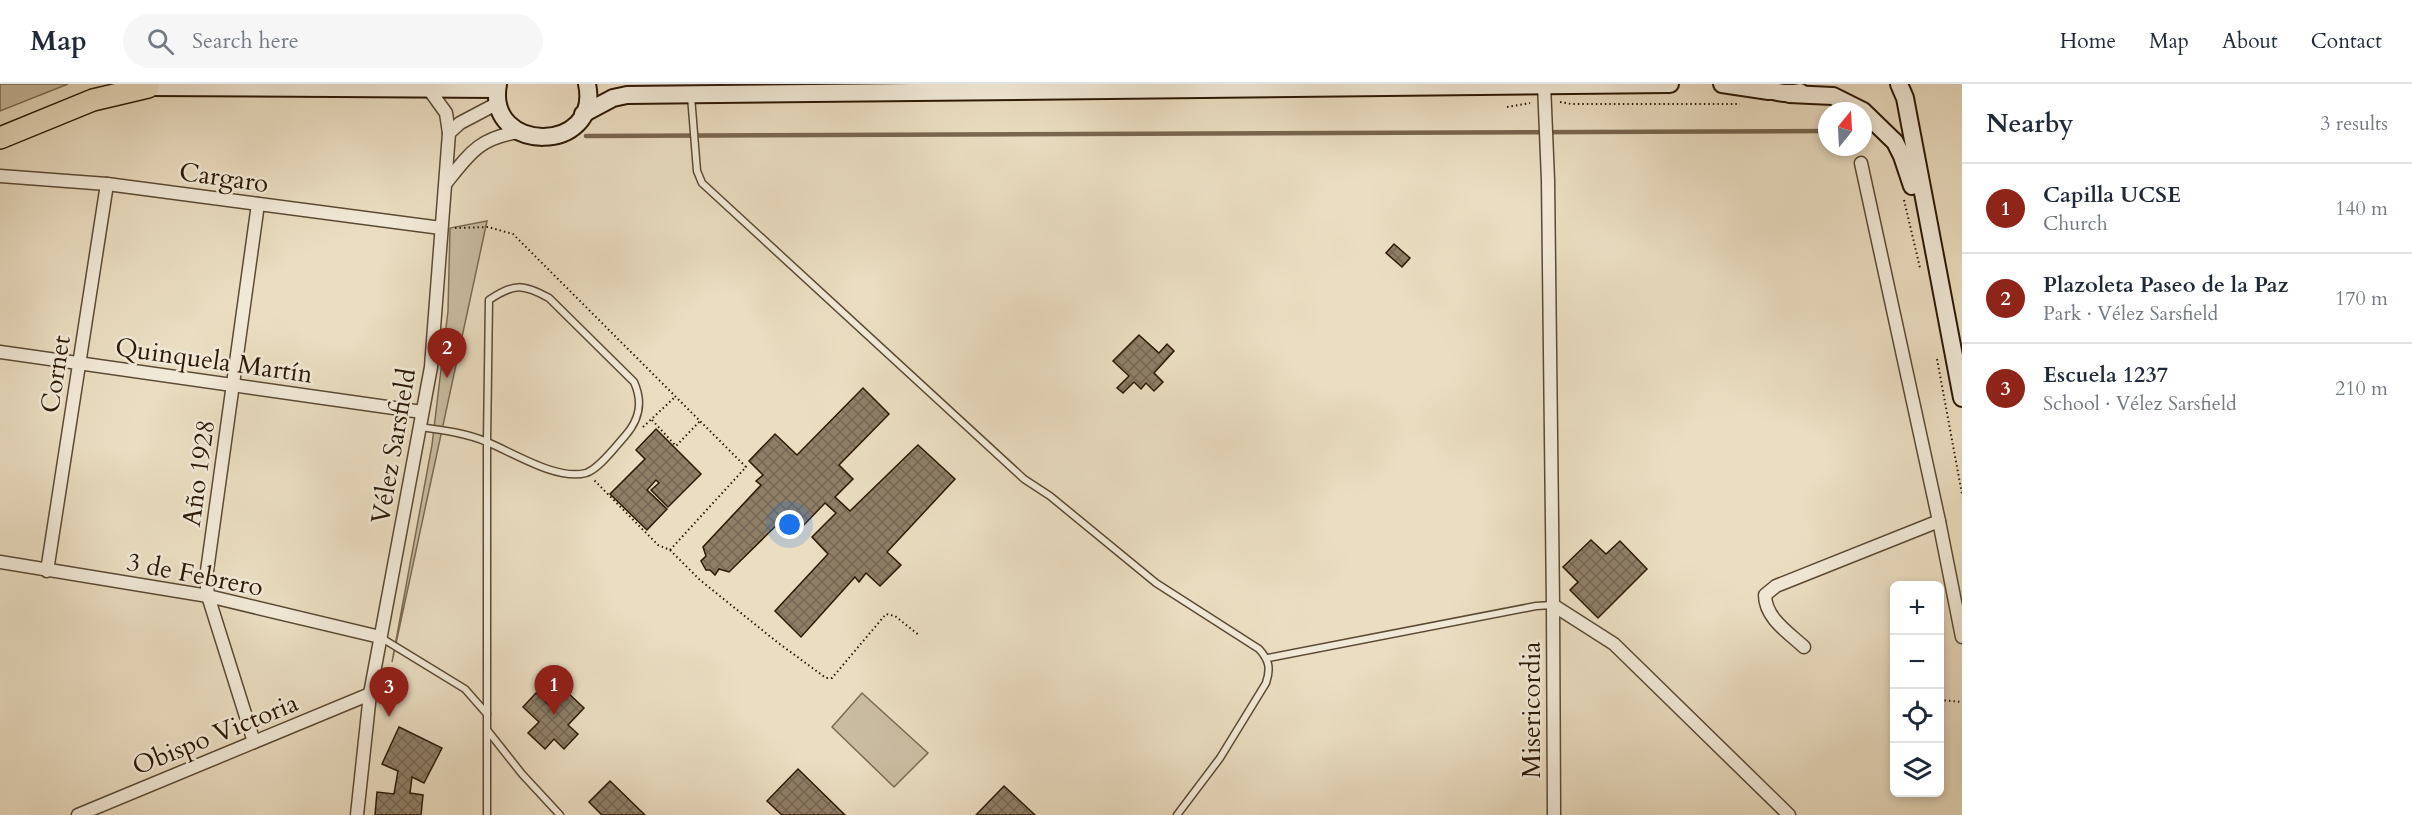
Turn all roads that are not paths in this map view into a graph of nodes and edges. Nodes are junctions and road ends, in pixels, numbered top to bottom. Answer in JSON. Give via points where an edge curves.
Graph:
{"nodes":[{"id":1,"x":587,"y":84,"type":"edge"},
{"id":2,"x":1661,"y":84,"type":"edge"},
{"id":3,"x":1670,"y":84,"type":"edge"},
{"id":4,"x":1722,"y":84,"type":"edge"},
{"id":5,"x":1817,"y":84,"type":"edge"},
{"id":6,"x":1899,"y":84,"type":"edge"},
{"id":7,"x":141,"y":85,"type":"edge"},
{"id":8,"x":428,"y":88,"type":"junction"},
{"id":9,"x":1765,"y":88,"type":"edge"},
{"id":10,"x":1544,"y":90,"type":"edge"},
{"id":11,"x":498,"y":92,"type":"edge"},
{"id":12,"x":691,"y":94,"type":"junction"},
{"id":13,"x":1789,"y":94,"type":"junction"},
{"id":14,"x":583,"y":114,"type":"junction"},
{"id":15,"x":519,"y":132,"type":"junction"},
{"id":16,"x":449,"y":134,"type":"junction"},
{"id":17,"x":0,"y":138,"type":"edge"},
{"id":18,"x":1861,"y":163,"type":"dead end"},
{"id":19,"x":0,"y":176,"type":"edge"},
{"id":20,"x":107,"y":184,"type":"junction"},
{"id":21,"x":446,"y":184,"type":"junction"},
{"id":22,"x":258,"y":204,"type":"junction"},
{"id":23,"x":441,"y":228,"type":"junction"},
{"id":24,"x":1935,"y":260,"type":"junction"},
{"id":25,"x":0,"y":352,"type":"edge"},
{"id":26,"x":80,"y":363,"type":"junction"},
{"id":27,"x":234,"y":386,"type":"junction"},
{"id":28,"x":1962,"y":398,"type":"edge"},
{"id":29,"x":422,"y":412,"type":"junction"},
{"id":30,"x":420,"y":427,"type":"junction"},
{"id":31,"x":487,"y":441,"type":"junction"},
{"id":32,"x":1940,"y":521,"type":"junction"},
{"id":33,"x":0,"y":562,"type":"edge"},
{"id":34,"x":47,"y":571,"type":"junction"},
{"id":35,"x":208,"y":596,"type":"junction"},
{"id":36,"x":1553,"y":604,"type":"junction"},
{"id":37,"x":380,"y":637,"type":"junction"},
{"id":38,"x":1962,"y":637,"type":"edge"},
{"id":39,"x":1804,"y":647,"type":"dead end"},
{"id":40,"x":1268,"y":658,"type":"junction"},
{"id":41,"x":370,"y":694,"type":"junction"},
{"id":42,"x":487,"y":714,"type":"junction"},
{"id":43,"x":488,"y":730,"type":"junction"},
{"id":44,"x":254,"y":742,"type":"junction"},
{"id":45,"x":78,"y":815,"type":"edge"},
{"id":46,"x":357,"y":815,"type":"edge"},
{"id":47,"x":488,"y":815,"type":"edge"},
{"id":48,"x":560,"y":815,"type":"edge"},
{"id":49,"x":1177,"y":815,"type":"edge"},
{"id":50,"x":1554,"y":815,"type":"edge"},
{"id":51,"x":1789,"y":815,"type":"edge"}],
"edges":[{"from":1,"to":14,"type":"main road"},
{"from":2,"to":3,"type":"main road"},
{"from":2,"to":10,"type":"main road"},
{"from":4,"to":9,"type":"main road"},
{"from":5,"to":13,"type":"main road"},
{"from":6,"to":24,"type":"main road","via":[[1905,98]]},
{"from":7,"to":8,"type":"main road"},
{"from":7,"to":17,"type":"highway"},
{"from":8,"to":11,"type":"main road"},
{"from":8,"to":16,"type":"street","name":"Vélez Sarsfield","via":[[446,113]]},
{"from":9,"to":13,"type":"main road"},
{"from":10,"to":12,"type":"main road"},
{"from":10,"to":36,"type":"street","name":"Misericordia"},
{"from":11,"to":15,"type":"main road","via":[[502,115]]},
{"from":11,"to":16,"type":"street"},
{"from":12,"to":14,"type":"main road","via":[[627,95]]},
{"from":12,"to":40,"type":"lane","via":[[697,171],[702,183],[1015,471],[1156,584]]},
{"from":13,"to":24,"type":"main road","via":[[1833,96],[1849,102],[1882,127],[1902,156]]},
{"from":14,"to":15,"type":"main road","via":[[574,126],[548,139]]},
{"from":15,"to":21,"type":"street","via":[[487,140]]},
{"from":16,"to":21,"type":"street","name":"Vélez Sarsfield"},
{"from":18,"to":32,"type":"street"},
{"from":19,"to":20,"type":"street","name":"Cargaro"},
{"from":20,"to":22,"type":"street","name":"Cargaro"},
{"from":20,"to":26,"type":"street","name":"Cornet"},
{"from":21,"to":23,"type":"street","name":"Vélez Sarsfield"},
{"from":22,"to":23,"type":"street","name":"Cargaro"},
{"from":22,"to":27,"type":"street","name":"Año 1928"},
{"from":23,"to":29,"type":"street","name":"Vélez Sarsfield","via":[[433,347]]},
{"from":24,"to":28,"type":"main road"},
{"from":25,"to":26,"type":"street","name":"Quinquela Martín"},
{"from":26,"to":27,"type":"street","name":"Quinquela Martín"},
{"from":26,"to":34,"type":"street","name":"Cornet"},
{"from":27,"to":29,"type":"street","name":"Quinquela Martín"},
{"from":27,"to":35,"type":"street","name":"Año 1928","via":[[206,578]]},
{"from":29,"to":30,"type":"street","name":"Vélez Sarsfield"},
{"from":30,"to":31,"type":"lane"},
{"from":30,"to":37,"type":"street","name":"Vélez Sarsfield"},
{"from":31,"to":31,"type":"lane","via":[[489,300],[515,286],[531,288],[549,298],[634,382],[640,406],[634,425],[604,460],[587,473],[542,468]]},
{"from":31,"to":42,"type":"lane"},
{"from":32,"to":38,"type":"street"},
{"from":32,"to":39,"type":"street","via":[[1776,586],[1765,595],[1769,613]]},
{"from":33,"to":34,"type":"street","name":"3 de Febrero"},
{"from":34,"to":35,"type":"street","name":"3 de Febrero"},
{"from":35,"to":37,"type":"street","name":"3 de Febrero"},
{"from":35,"to":44,"type":"street","name":"Año 1928"},
{"from":36,"to":40,"type":"lane"},
{"from":36,"to":50,"type":"street","name":"Misericordia"},
{"from":36,"to":51,"type":"street","via":[[1614,644]]},
{"from":37,"to":41,"type":"street","name":"Vélez Sarsfield"},
{"from":37,"to":42,"type":"lane","via":[[465,689]]},
{"from":40,"to":49,"type":"lane","via":[[1270,671],[1266,683],[1220,758]]},
{"from":41,"to":44,"type":"street","name":"Obispo Victoria"},
{"from":41,"to":46,"type":"street","name":"Vélez Sarsfield"},
{"from":42,"to":43,"type":"lane"},
{"from":43,"to":47,"type":"lane"},
{"from":43,"to":48,"type":"lane"},
{"from":44,"to":45,"type":"street","name":"Obispo Victoria"}]}
